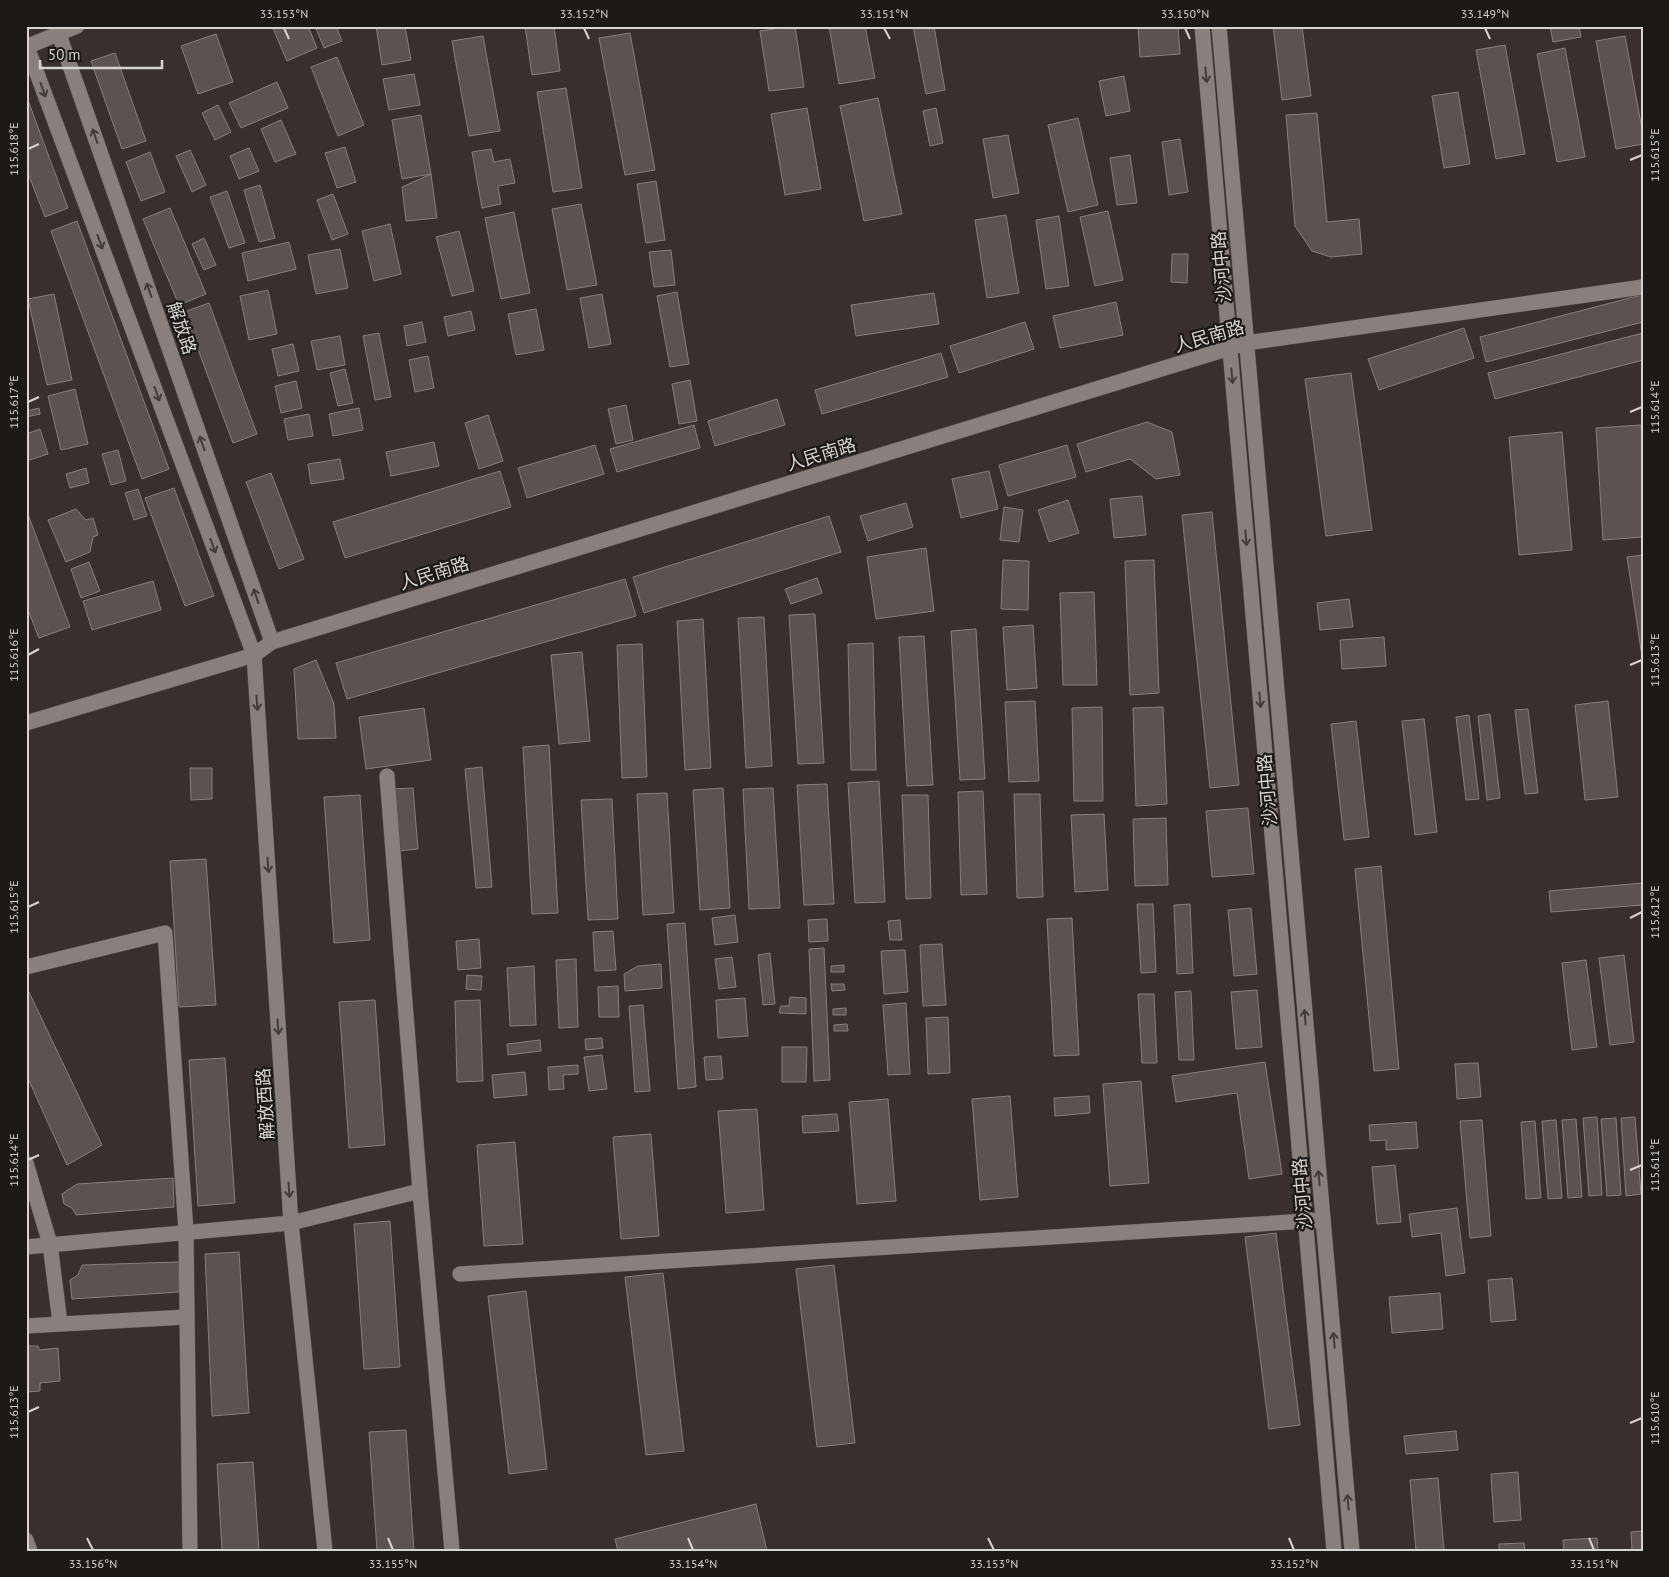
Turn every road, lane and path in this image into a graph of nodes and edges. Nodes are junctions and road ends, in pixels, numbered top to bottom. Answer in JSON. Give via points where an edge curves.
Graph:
{"nodes":[{"id":1,"x":77,"y":26,"type":"edge"},
{"id":2,"x":1202,"y":26,"type":"edge"},
{"id":3,"x":1220,"y":26,"type":"edge"},
{"id":4,"x":57,"y":30,"type":"edge"},
{"id":5,"x":27,"y":46,"type":"edge"},
{"id":6,"x":1643,"y":287,"type":"edge"},
{"id":7,"x":1246,"y":343,"type":"junction"},
{"id":8,"x":1229,"y":348,"type":"junction"},
{"id":9,"x":272,"y":642,"type":"junction"},
{"id":10,"x":254,"y":654,"type":"junction"},
{"id":11,"x":26,"y":723,"type":"edge"},
{"id":12,"x":387,"y":776,"type":"dead end"},
{"id":13,"x":26,"y":967,"type":"edge"},
{"id":14,"x":26,"y":1163,"type":"edge"},
{"id":15,"x":420,"y":1191,"type":"junction"},
{"id":16,"x":1323,"y":1220,"type":"junction"},
{"id":17,"x":291,"y":1222,"type":"junction"},
{"id":18,"x":1306,"y":1222,"type":"junction"},
{"id":19,"x":186,"y":1231,"type":"junction"},
{"id":20,"x":50,"y":1244,"type":"junction"},
{"id":21,"x":26,"y":1247,"type":"edge"},
{"id":22,"x":460,"y":1274,"type":"dead end"},
{"id":23,"x":186,"y":1317,"type":"junction"},
{"id":24,"x":60,"y":1323,"type":"junction"},
{"id":25,"x":26,"y":1326,"type":"edge"},
{"id":26,"x":26,"y":1540,"type":"edge"},
{"id":27,"x":30,"y":1551,"type":"edge"},
{"id":28,"x":190,"y":1551,"type":"edge"},
{"id":29,"x":325,"y":1551,"type":"edge"},
{"id":30,"x":452,"y":1551,"type":"edge"},
{"id":31,"x":1334,"y":1551,"type":"edge"},
{"id":32,"x":1352,"y":1551,"type":"edge"}],
"edges":[{"from":1,"to":4,"type":"street"},
{"from":2,"to":8,"type":"street","name":"沙河中路","one_way":true},
{"from":3,"to":7,"type":"street","name":"沙河中路"},
{"from":4,"to":5,"type":"street"},
{"from":9,"to":4,"type":"street","name":"解放路","one_way":true},
{"from":5,"to":10,"type":"street","one_way":true},
{"from":6,"to":7,"type":"street","name":"人民南路"},
{"from":7,"to":8,"type":"street","name":"人民南路"},
{"from":16,"to":7,"type":"street","name":"沙河中路","one_way":true},
{"from":8,"to":9,"type":"street","name":"人民南路"},
{"from":8,"to":18,"type":"street","name":"沙河中路","one_way":true},
{"from":9,"to":10,"type":"street","name":"人民南路"},
{"from":10,"to":11,"type":"street","name":"人民南路"},
{"from":10,"to":17,"type":"street","name":"解放西路","one_way":true},
{"from":12,"to":15,"type":"street"},
{"from":13,"to":19,"type":"street","via":[[165,933]]},
{"from":14,"to":20,"type":"street"},
{"from":15,"to":17,"type":"street"},
{"from":15,"to":30,"type":"street"},
{"from":16,"to":18,"type":"street"},
{"from":32,"to":16,"type":"street","name":"沙河中路","one_way":true},
{"from":17,"to":19,"type":"street"},
{"from":17,"to":29,"type":"street","name":"解放西路"},
{"from":18,"to":22,"type":"street"},
{"from":18,"to":31,"type":"street","name":"沙河中路"},
{"from":19,"to":20,"type":"street"},
{"from":19,"to":23,"type":"street"},
{"from":20,"to":21,"type":"street"},
{"from":20,"to":24,"type":"street"},
{"from":23,"to":24,"type":"street"},
{"from":23,"to":28,"type":"street"},
{"from":24,"to":25,"type":"street"},
{"from":26,"to":27,"type":"street"}]}
